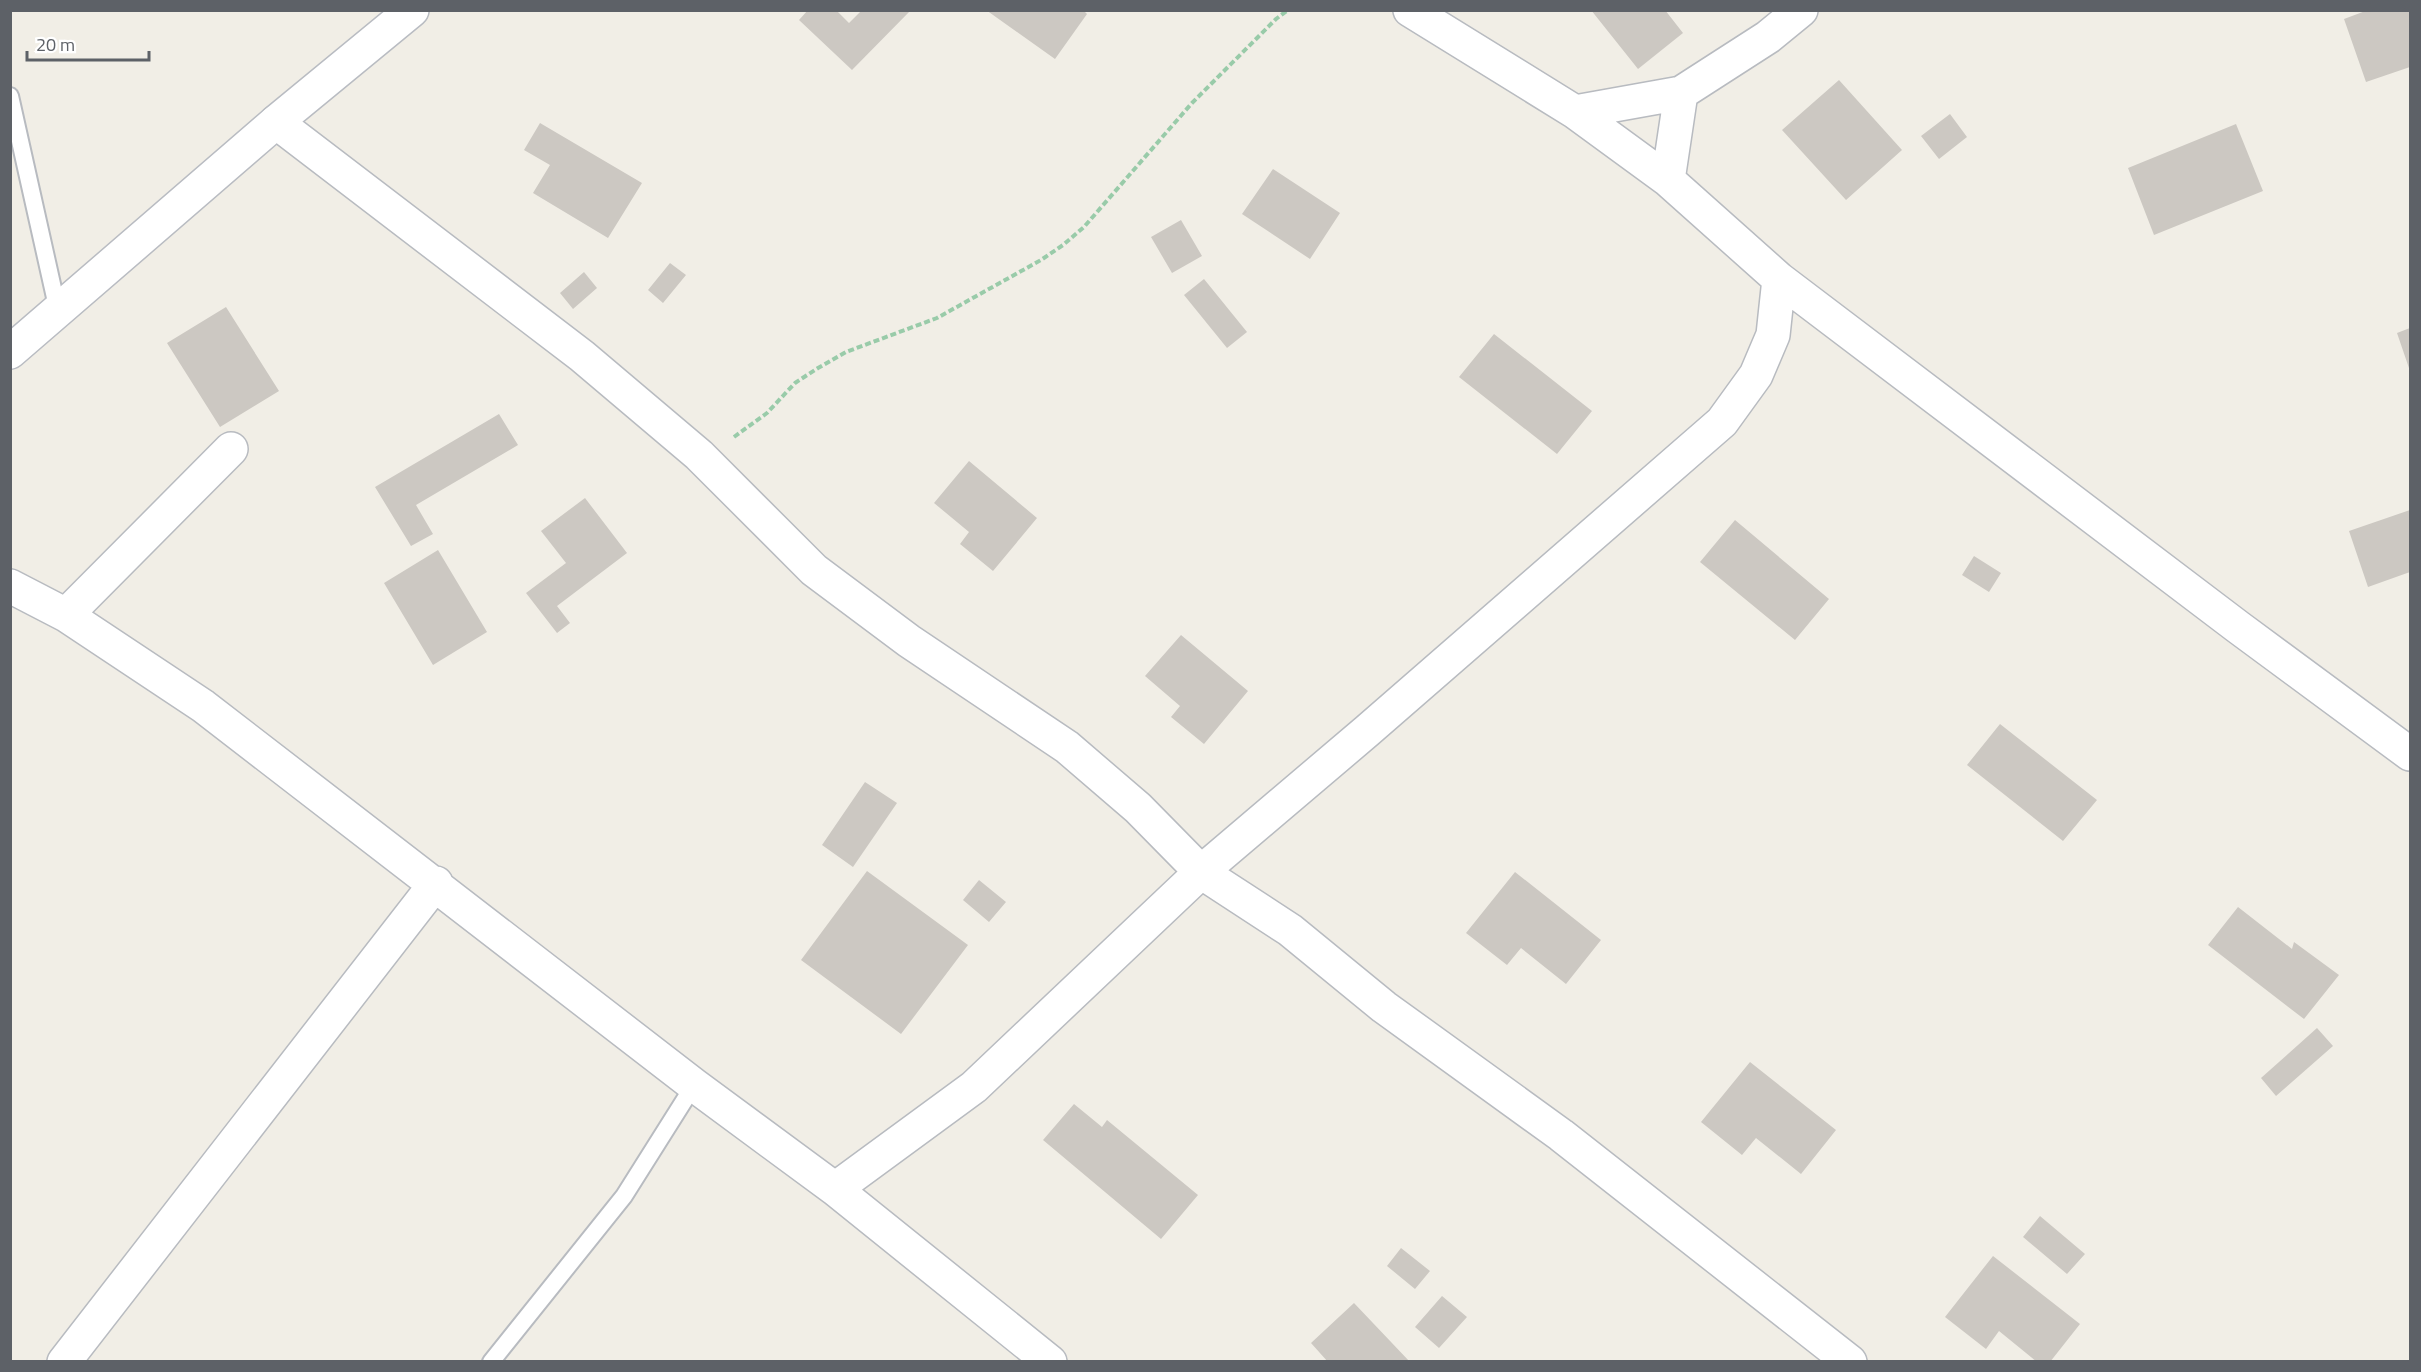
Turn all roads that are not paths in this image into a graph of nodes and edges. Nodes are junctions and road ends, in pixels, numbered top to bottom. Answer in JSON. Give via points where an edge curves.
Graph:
{"nodes":[{"id":1,"x":412,"y":10,"type":"edge"},
{"id":2,"x":1410,"y":10,"type":"edge"},
{"id":3,"x":1801,"y":10,"type":"edge"},
{"id":4,"x":1681,"y":93,"type":"junction"},
{"id":5,"x":10,"y":96,"type":"edge"},
{"id":6,"x":1575,"y":112,"type":"junction"},
{"id":7,"x":276,"y":122,"type":"junction"},
{"id":8,"x":1668,"y":180,"type":"junction"},
{"id":9,"x":1779,"y":279,"type":"junction"},
{"id":10,"x":58,"y":311,"type":"junction"},
{"id":11,"x":10,"y":352,"type":"edge"},
{"id":12,"x":231,"y":449,"type":"dead end"},
{"id":13,"x":10,"y":586,"type":"edge"},
{"id":14,"x":66,"y":615,"type":"junction"},
{"id":15,"x":2410,"y":754,"type":"edge"},
{"id":16,"x":1201,"y":872,"type":"junction"},
{"id":17,"x":436,"y":883,"type":"junction"},
{"id":18,"x":694,"y":1085,"type":"junction"},
{"id":19,"x":835,"y":1189,"type":"junction"},
{"id":20,"x":64,"y":1362,"type":"edge"},
{"id":21,"x":491,"y":1362,"type":"edge"},
{"id":22,"x":1050,"y":1362,"type":"edge"},
{"id":23,"x":1850,"y":1362,"type":"edge"}],
"edges":[{"from":1,"to":7,"type":"street"},
{"from":2,"to":6,"type":"street"},
{"from":3,"to":4,"type":"street","via":[[1768,37]]},
{"from":4,"to":6,"type":"street"},
{"from":4,"to":8,"type":"street"},
{"from":5,"to":10,"type":"lane"},
{"from":6,"to":8,"type":"street"},
{"from":7,"to":10,"type":"street"},
{"from":7,"to":16,"type":"street","via":[[511,300],[699,455],[814,570],[909,641],[1067,747],[1138,808]]},
{"from":8,"to":9,"type":"street"},
{"from":9,"to":15,"type":"street"},
{"from":9,"to":16,"type":"street","via":[[1773,335],[1756,375],[1722,422]]},
{"from":10,"to":11,"type":"street"},
{"from":12,"to":14,"type":"street"},
{"from":13,"to":14,"type":"street"},
{"from":14,"to":17,"type":"street","via":[[203,706]]},
{"from":16,"to":19,"type":"street","via":[[974,1087]]},
{"from":16,"to":23,"type":"street","via":[[1290,930],[1384,1006],[1561,1135]]},
{"from":17,"to":18,"type":"street"},
{"from":17,"to":20,"type":"street"},
{"from":18,"to":19,"type":"street"},
{"from":18,"to":21,"type":"lane","via":[[624,1196]]},
{"from":19,"to":22,"type":"street"}]}
